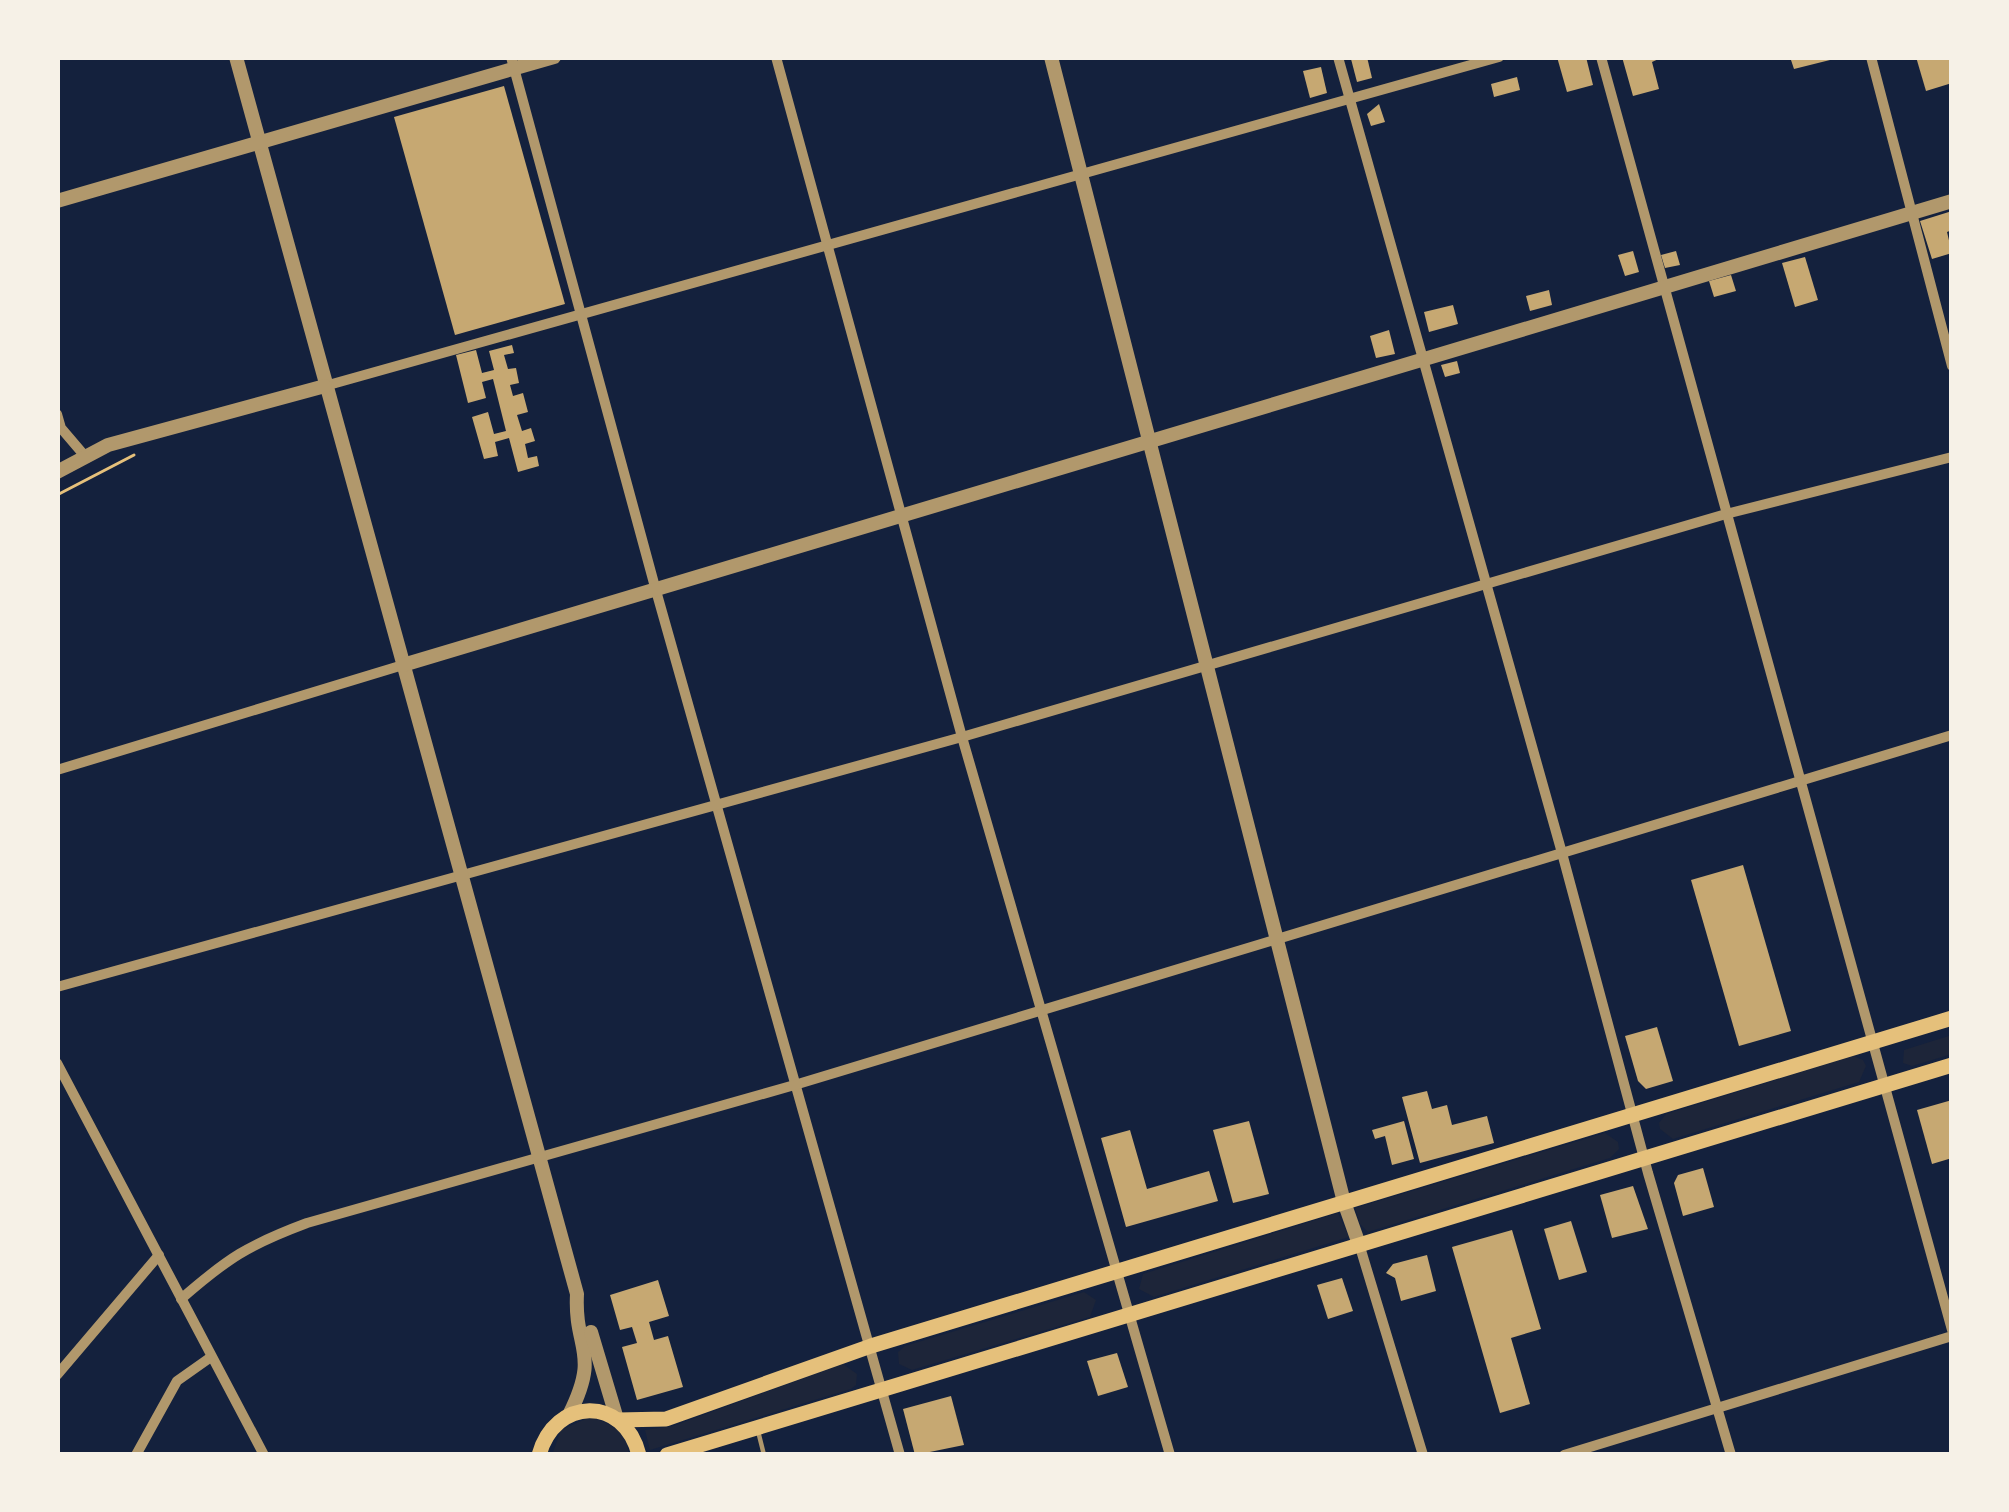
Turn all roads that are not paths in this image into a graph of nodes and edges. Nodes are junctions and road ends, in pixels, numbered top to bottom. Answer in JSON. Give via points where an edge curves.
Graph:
{"nodes":[{"id":1,"x":236,"y":57,"type":"edge"},
{"id":2,"x":554,"y":57,"type":"edge"},
{"id":3,"x":776,"y":57,"type":"edge"},
{"id":4,"x":1051,"y":57,"type":"edge"},
{"id":5,"x":1338,"y":57,"type":"edge"},
{"id":6,"x":1499,"y":57,"type":"edge"},
{"id":7,"x":1601,"y":57,"type":"edge"},
{"id":8,"x":1871,"y":57,"type":"edge"},
{"id":9,"x":513,"y":63,"type":"edge"},
{"id":10,"x":1350,"y":100,"type":"junction"},
{"id":11,"x":260,"y":143,"type":"junction"},
{"id":12,"x":1081,"y":175,"type":"junction"},
{"id":13,"x":57,"y":201,"type":"edge"},
{"id":14,"x":1952,"y":202,"type":"edge"},
{"id":15,"x":1913,"y":213,"type":"junction"},
{"id":16,"x":829,"y":247,"type":"junction"},
{"id":17,"x":1664,"y":290,"type":"junction"},
{"id":18,"x":581,"y":314,"type":"junction"},
{"id":19,"x":1421,"y":360,"type":"junction"},
{"id":20,"x":1952,"y":366,"type":"edge"},
{"id":21,"x":325,"y":386,"type":"junction"},
{"id":22,"x":57,"y":414,"type":"edge"},
{"id":23,"x":1147,"y":440,"type":"junction"},
{"id":24,"x":84,"y":455,"type":"junction"},
{"id":25,"x":1952,"y":457,"type":"edge"},
{"id":26,"x":57,"y":472,"type":"edge"},
{"id":27,"x":903,"y":513,"type":"junction"},
{"id":28,"x":1726,"y":514,"type":"junction"},
{"id":29,"x":1486,"y":584,"type":"junction"},
{"id":30,"x":655,"y":587,"type":"junction"},
{"id":31,"x":403,"y":665,"type":"junction"},
{"id":32,"x":1208,"y":667,"type":"junction"},
{"id":33,"x":1952,"y":735,"type":"edge"},
{"id":34,"x":962,"y":736,"type":"junction"},
{"id":35,"x":57,"y":770,"type":"edge"},
{"id":36,"x":1802,"y":781,"type":"junction"},
{"id":37,"x":717,"y":806,"type":"junction"},
{"id":38,"x":1562,"y":853,"type":"junction"},
{"id":39,"x":462,"y":878,"type":"junction"},
{"id":40,"x":1279,"y":937,"type":"junction"},
{"id":41,"x":57,"y":987,"type":"edge"},
{"id":42,"x":1040,"y":1011,"type":"junction"},
{"id":43,"x":1952,"y":1018,"type":"edge"},
{"id":44,"x":1874,"y":1043,"type":"junction"},
{"id":45,"x":57,"y":1063,"type":"edge"},
{"id":46,"x":1952,"y":1065,"type":"edge"},
{"id":47,"x":798,"y":1084,"type":"junction"},
{"id":48,"x":1882,"y":1086,"type":"junction"},
{"id":49,"x":1634,"y":1117,"type":"junction"},
{"id":50,"x":1644,"y":1157,"type":"junction"},
{"id":51,"x":541,"y":1158,"type":"junction"},
{"id":52,"x":1344,"y":1202,"type":"junction"},
{"id":53,"x":1360,"y":1247,"type":"junction"},
{"id":54,"x":159,"y":1255,"type":"junction"},
{"id":55,"x":1116,"y":1274,"type":"junction"},
{"id":56,"x":577,"y":1294,"type":"junction"},
{"id":57,"x":181,"y":1299,"type":"junction"},
{"id":58,"x":1129,"y":1316,"type":"junction"},
{"id":59,"x":1952,"y":1333,"type":"edge"},
{"id":60,"x":871,"y":1346,"type":"junction"},
{"id":61,"x":211,"y":1357,"type":"junction"},
{"id":62,"x":57,"y":1375,"type":"edge"},
{"id":63,"x":880,"y":1387,"type":"junction"},
{"id":64,"x":1718,"y":1408,"type":"junction"},
{"id":65,"x":569,"y":1415,"type":"junction"},
{"id":66,"x":618,"y":1420,"type":"junction"},
{"id":67,"x":757,"y":1427,"type":"junction"},
{"id":68,"x":539,"y":1454,"type":"edge"},
{"id":69,"x":136,"y":1455,"type":"edge"},
{"id":70,"x":264,"y":1455,"type":"edge"},
{"id":71,"x":639,"y":1455,"type":"edge"},
{"id":72,"x":667,"y":1455,"type":"edge"},
{"id":73,"x":764,"y":1455,"type":"edge"},
{"id":74,"x":900,"y":1455,"type":"edge"},
{"id":75,"x":1170,"y":1455,"type":"edge"},
{"id":76,"x":1423,"y":1455,"type":"edge"},
{"id":77,"x":1564,"y":1455,"type":"edge"},
{"id":78,"x":1731,"y":1455,"type":"edge"}],
"edges":[{"from":1,"to":11,"type":"street"},
{"from":2,"to":9,"type":"street"},
{"from":3,"to":16,"type":"street"},
{"from":4,"to":12,"type":"street"},
{"from":5,"to":10,"type":"street"},
{"from":6,"to":10,"type":"street"},
{"from":7,"to":17,"type":"street"},
{"from":8,"to":15,"type":"street"},
{"from":9,"to":11,"type":"street"},
{"from":9,"to":18,"type":"street"},
{"from":10,"to":12,"type":"street"},
{"from":10,"to":19,"type":"street"},
{"from":11,"to":13,"type":"street"},
{"from":11,"to":21,"type":"street"},
{"from":12,"to":16,"type":"street"},
{"from":12,"to":23,"type":"street"},
{"from":14,"to":15,"type":"street"},
{"from":15,"to":17,"type":"street"},
{"from":15,"to":20,"type":"street"},
{"from":16,"to":18,"type":"street"},
{"from":16,"to":27,"type":"street"},
{"from":17,"to":19,"type":"street"},
{"from":17,"to":28,"type":"street"},
{"from":18,"to":21,"type":"street"},
{"from":18,"to":30,"type":"street"},
{"from":19,"to":23,"type":"street"},
{"from":19,"to":29,"type":"street"},
{"from":21,"to":24,"type":"street"},
{"from":21,"to":31,"type":"street"},
{"from":22,"to":24,"type":"street"},
{"from":23,"to":27,"type":"street"},
{"from":23,"to":32,"type":"street"},
{"from":24,"to":26,"type":"street"},
{"from":25,"to":28,"type":"street"},
{"from":27,"to":30,"type":"street"},
{"from":27,"to":34,"type":"street"},
{"from":28,"to":29,"type":"street"},
{"from":28,"to":36,"type":"street"},
{"from":29,"to":32,"type":"street"},
{"from":29,"to":38,"type":"street"},
{"from":30,"to":31,"type":"street"},
{"from":30,"to":37,"type":"street"},
{"from":31,"to":35,"type":"street"},
{"from":31,"to":39,"type":"street"},
{"from":32,"to":34,"type":"street"},
{"from":32,"to":40,"type":"street"},
{"from":33,"to":36,"type":"street"},
{"from":34,"to":37,"type":"street"},
{"from":34,"to":42,"type":"street"},
{"from":36,"to":38,"type":"street"},
{"from":36,"to":44,"type":"street"},
{"from":37,"to":39,"type":"street"},
{"from":37,"to":47,"type":"street"},
{"from":38,"to":40,"type":"street"},
{"from":38,"to":49,"type":"street"},
{"from":39,"to":41,"type":"street"},
{"from":39,"to":51,"type":"street"},
{"from":40,"to":42,"type":"street"},
{"from":40,"to":52,"type":"street"},
{"from":42,"to":47,"type":"street"},
{"from":42,"to":55,"type":"street"},
{"from":43,"to":44,"type":"main road"},
{"from":44,"to":48,"type":"street"},
{"from":44,"to":49,"type":"main road"},
{"from":45,"to":54,"type":"street"},
{"from":46,"to":48,"type":"main road"},
{"from":47,"to":51,"type":"street"},
{"from":47,"to":60,"type":"street"},
{"from":48,"to":50,"type":"main road"},
{"from":48,"to":59,"type":"street"},
{"from":49,"to":50,"type":"street"},
{"from":49,"to":52,"type":"main road"},
{"from":50,"to":53,"type":"main road"},
{"from":50,"to":64,"type":"street"},
{"from":51,"to":56,"type":"street"},
{"from":51,"to":57,"type":"street","via":[[256,1242]]},
{"from":52,"to":53,"type":"street"},
{"from":52,"to":55,"type":"main road"},
{"from":53,"to":58,"type":"main road"},
{"from":53,"to":76,"type":"street"},
{"from":54,"to":57,"type":"street"},
{"from":54,"to":62,"type":"street"},
{"from":55,"to":58,"type":"street"},
{"from":55,"to":60,"type":"main road"},
{"from":56,"to":65,"type":"street","via":[[587,1360]]},
{"from":56,"to":66,"type":"street"},
{"from":57,"to":61,"type":"street"},
{"from":58,"to":63,"type":"main road"},
{"from":58,"to":75,"type":"street"},
{"from":59,"to":64,"type":"street"},
{"from":60,"to":63,"type":"street"},
{"from":60,"to":66,"type":"main road","via":[[666,1419]]},
{"from":61,"to":69,"type":"street","via":[[177,1382]]},
{"from":61,"to":70,"type":"street"},
{"from":63,"to":67,"type":"main road"},
{"from":63,"to":74,"type":"street"},
{"from":64,"to":77,"type":"street"},
{"from":64,"to":78,"type":"street"},
{"from":65,"to":66,"type":"main road","via":[[598,1411]]},
{"from":65,"to":68,"type":"main road"},
{"from":66,"to":71,"type":"main road"},
{"from":67,"to":72,"type":"main road"},
{"from":67,"to":73,"type":"lane"}]}
